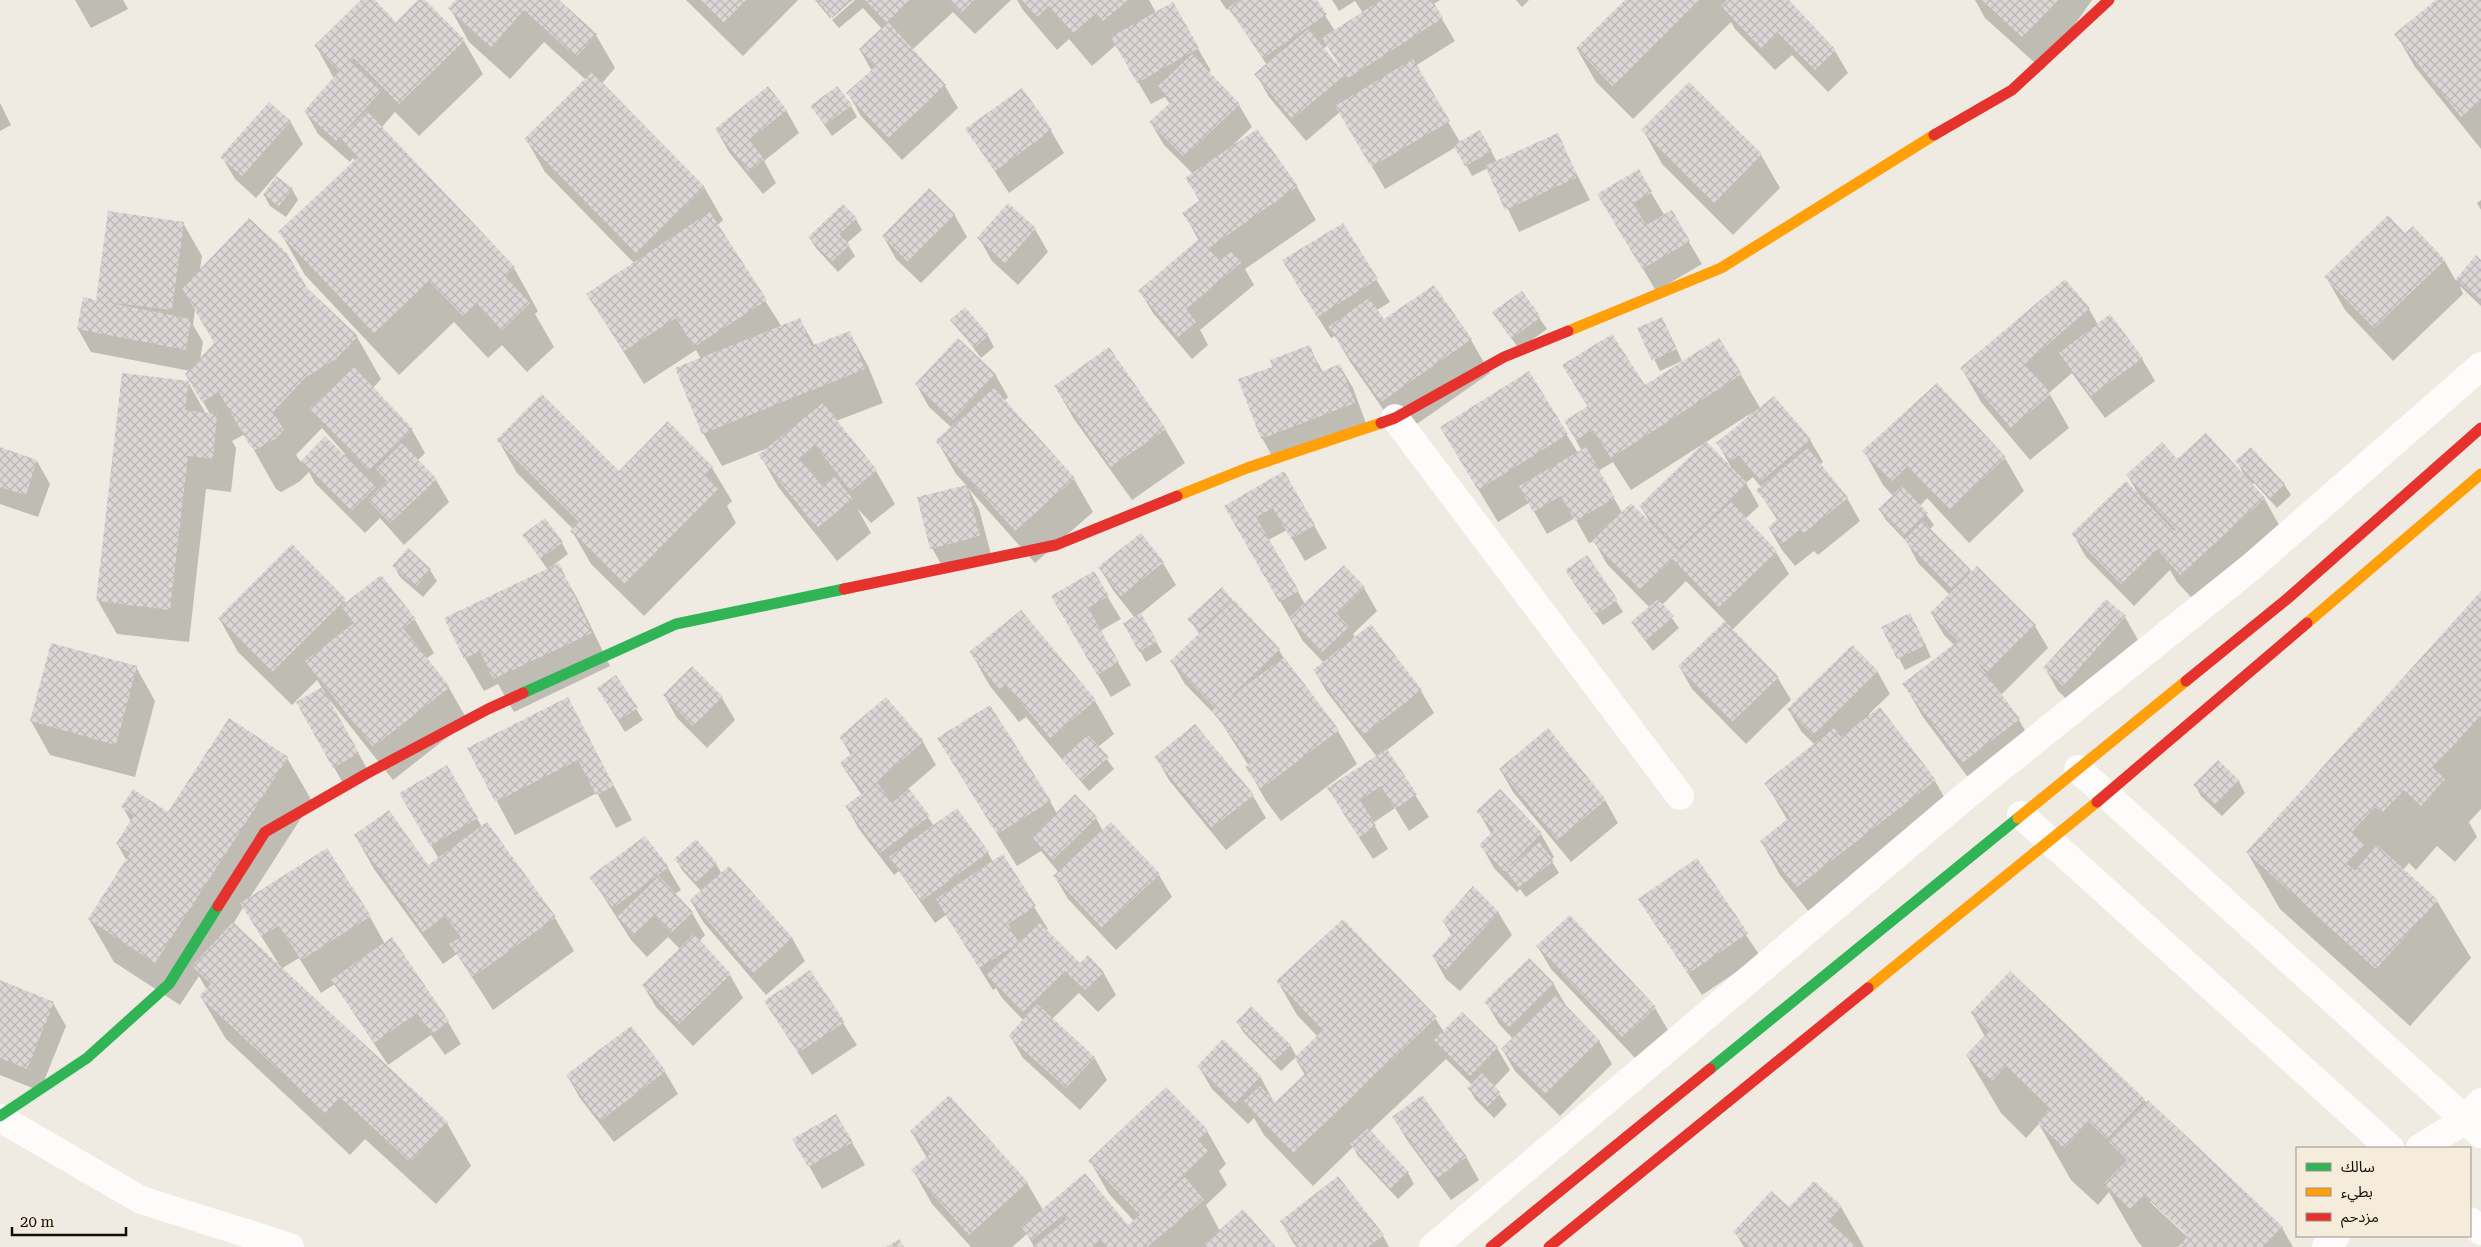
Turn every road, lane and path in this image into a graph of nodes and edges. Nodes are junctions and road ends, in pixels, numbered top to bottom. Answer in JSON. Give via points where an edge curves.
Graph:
{"nodes":[{"id":1,"x":2109,"y":0,"type":"edge"},
{"id":2,"x":2481,"y":366,"type":"edge"},
{"id":3,"x":1395,"y":418,"type":"junction"},
{"id":4,"x":2481,"y":428,"type":"edge"},
{"id":5,"x":2481,"y":474,"type":"edge"},
{"id":6,"x":2078,"y":769,"type":"junction"},
{"id":7,"x":2106,"y":794,"type":"junction"},
{"id":8,"x":1680,"y":796,"type":"dead end"},
{"id":9,"x":2021,"y":814,"type":"junction"},
{"id":10,"x":2049,"y":840,"type":"junction"},
{"id":11,"x":0,"y":1117,"type":"edge"},
{"id":12,"x":2476,"y":1119,"type":"edge"},
{"id":13,"x":2389,"y":1147,"type":"edge"},
{"id":14,"x":2422,"y":1147,"type":"edge"},
{"id":15,"x":2471,"y":1222,"type":"edge"},
{"id":16,"x":2481,"y":1231,"type":"edge"},
{"id":17,"x":2335,"y":1237,"type":"edge"},
{"id":18,"x":290,"y":1247,"type":"edge"},
{"id":19,"x":1433,"y":1247,"type":"edge"},
{"id":20,"x":1491,"y":1247,"type":"edge"},
{"id":21,"x":1549,"y":1247,"type":"edge"},
{"id":22,"x":2326,"y":1247,"type":"edge"}],
"edges":[{"from":1,"to":3,"type":"street","via":[[2012,90],[1948,126],[1721,268],[1504,357]]},
{"from":2,"to":19,"type":"street","via":[[2250,568],[1974,789]]},
{"from":3,"to":8,"type":"street"},
{"from":3,"to":11,"type":"street","via":[[1247,468],[1056,545],[676,624],[488,709],[265,832],[169,984],[87,1058]]},
{"from":4,"to":6,"type":"street","via":[[2287,599]]},
{"from":5,"to":7,"type":"street"},
{"from":6,"to":7,"type":"street"},
{"from":6,"to":9,"type":"street"},
{"from":7,"to":10,"type":"street"},
{"from":7,"to":12,"type":"street"},
{"from":9,"to":10,"type":"street"},
{"from":9,"to":20,"type":"street"},
{"from":10,"to":13,"type":"street"},
{"from":10,"to":21,"type":"street"},
{"from":11,"to":18,"type":"street","via":[[141,1200]]},
{"from":12,"to":14,"type":"street"},
{"from":15,"to":16,"type":"street"},
{"from":17,"to":22,"type":"street"}]}
